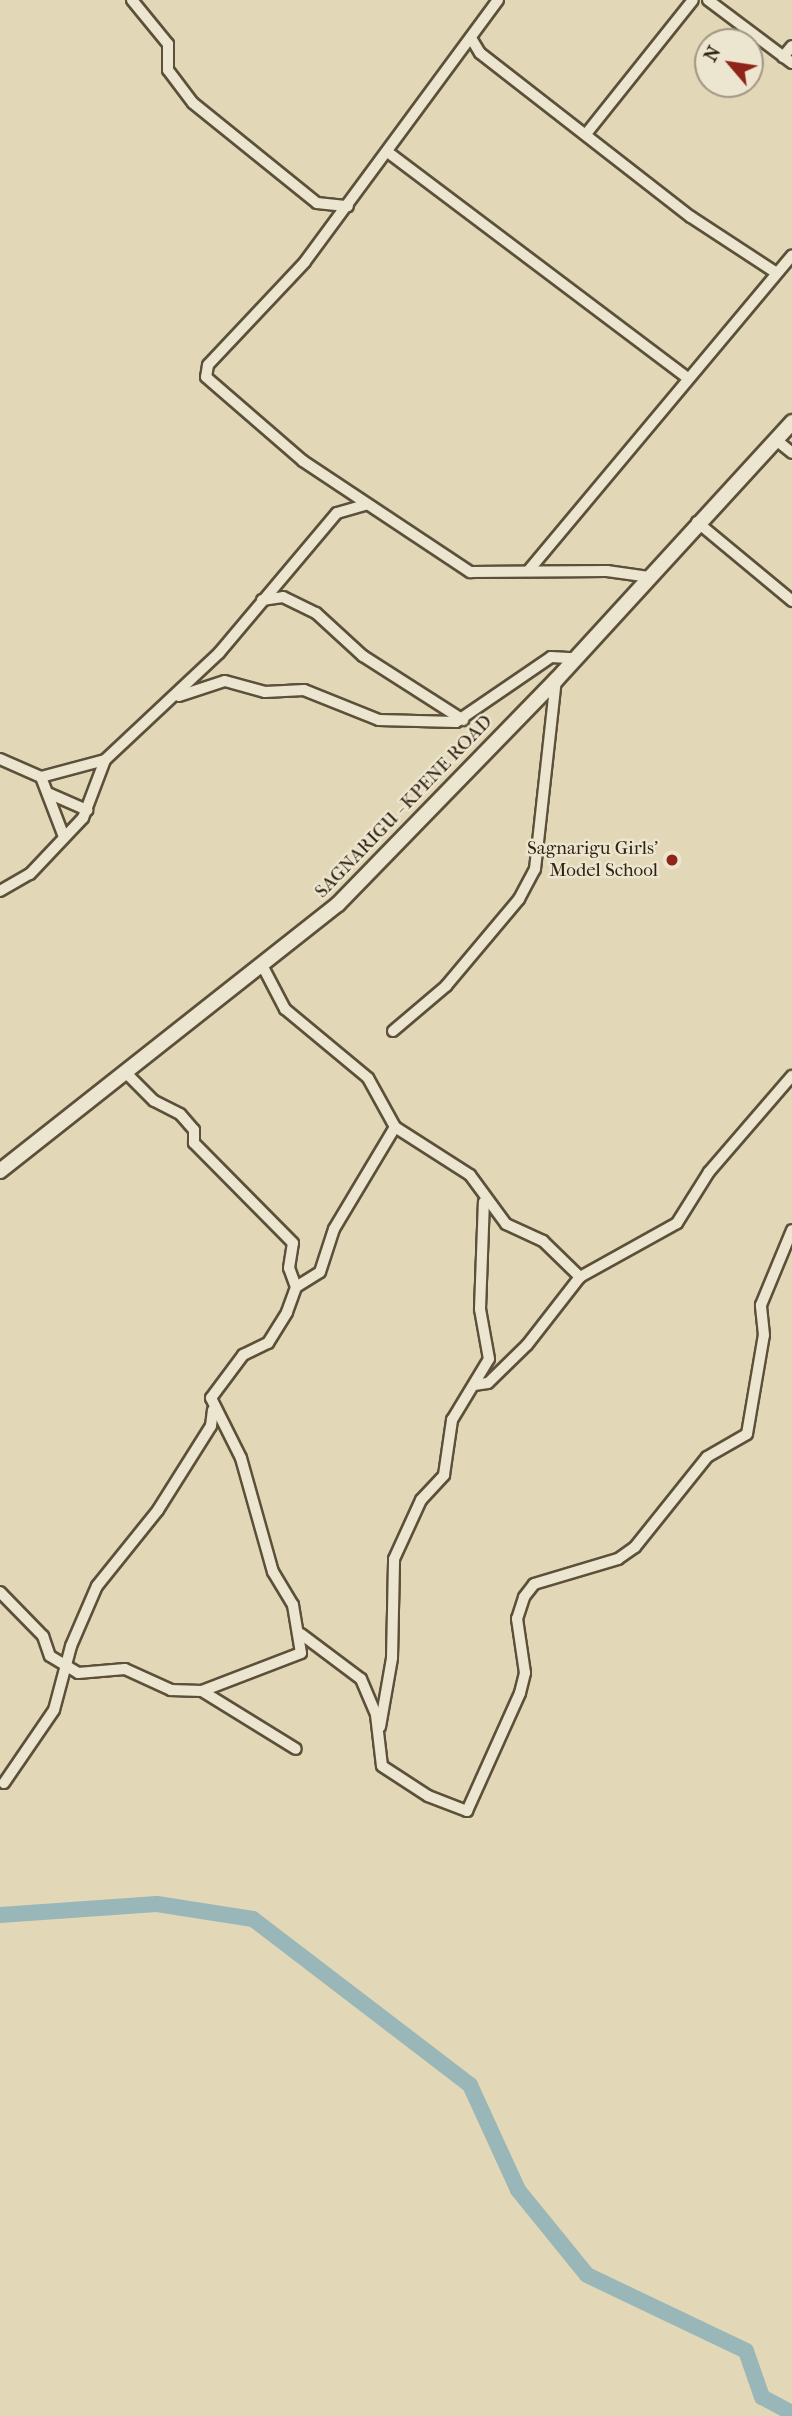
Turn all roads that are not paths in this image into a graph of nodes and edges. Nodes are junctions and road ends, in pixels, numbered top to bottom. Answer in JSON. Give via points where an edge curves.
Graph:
{"nodes":[{"id":1,"x":132,"y":0,"type":"edge"},
{"id":2,"x":498,"y":0,"type":"edge"},
{"id":3,"x":693,"y":0,"type":"edge"},
{"id":4,"x":708,"y":0,"type":"edge"},
{"id":5,"x":471,"y":38,"type":"junction"},
{"id":6,"x":792,"y":46,"type":"edge"},
{"id":7,"x":783,"y":57,"type":"junction"},
{"id":8,"x":792,"y":63,"type":"edge"},
{"id":9,"x":586,"y":134,"type":"junction"},
{"id":10,"x":389,"y":153,"type":"junction"},
{"id":11,"x":348,"y":206,"type":"junction"},
{"id":12,"x":792,"y":255,"type":"edge"},
{"id":13,"x":775,"y":272,"type":"junction"},
{"id":14,"x":685,"y":376,"type":"junction"},
{"id":15,"x":792,"y":422,"type":"edge"},
{"id":16,"x":775,"y":439,"type":"junction"},
{"id":17,"x":792,"y":453,"type":"edge"},
{"id":18,"x":365,"y":505,"type":"junction"},
{"id":19,"x":698,"y":522,"type":"junction"},
{"id":20,"x":529,"y":570,"type":"junction"},
{"id":21,"x":649,"y":578,"type":"junction"},
{"id":22,"x":260,"y":601,"type":"junction"},
{"id":23,"x":792,"y":601,"type":"edge"},
{"id":24,"x":573,"y":658,"type":"junction"},
{"id":25,"x":556,"y":680,"type":"junction"},
{"id":26,"x":175,"y":698,"type":"junction"},
{"id":27,"x":463,"y":720,"type":"junction"},
{"id":28,"x":0,"y":759,"type":"edge"},
{"id":29,"x":105,"y":761,"type":"junction"},
{"id":30,"x":41,"y":777,"type":"junction"},
{"id":31,"x":48,"y":793,"type":"junction"},
{"id":32,"x":87,"y":810,"type":"junction"},
{"id":33,"x":64,"y":837,"type":"junction"},
{"id":34,"x":0,"y":891,"type":"edge"},
{"id":35,"x":262,"y":965,"type":"junction"},
{"id":36,"x":393,"y":1031,"type":"dead end"},
{"id":37,"x":128,"y":1074,"type":"junction"},
{"id":38,"x":792,"y":1076,"type":"edge"},
{"id":39,"x":395,"y":1127,"type":"junction"},
{"id":40,"x":1,"y":1169,"type":"edge"},
{"id":41,"x":484,"y":1202,"type":"junction"},
{"id":42,"x":792,"y":1230,"type":"edge"},
{"id":43,"x":580,"y":1277,"type":"junction"},
{"id":44,"x":296,"y":1287,"type":"junction"},
{"id":45,"x":474,"y":1385,"type":"junction"},
{"id":46,"x":213,"y":1410,"type":"junction"},
{"id":47,"x":0,"y":1592,"type":"edge"},
{"id":48,"x":301,"y":1634,"type":"junction"},
{"id":49,"x":66,"y":1666,"type":"junction"},
{"id":50,"x":202,"y":1691,"type":"junction"},
{"id":51,"x":379,"y":1731,"type":"junction"},
{"id":52,"x":296,"y":1749,"type":"dead end"},
{"id":53,"x":4,"y":1783,"type":"dead end"}],
"edges":[{"from":1,"to":11,"type":"street","via":[[140,18],[168,44],[173,79],[201,110],[317,203]]},
{"from":2,"to":5,"type":"street"},
{"from":3,"to":9,"type":"street"},
{"from":4,"to":7,"type":"street"},
{"from":5,"to":9,"type":"street","via":[[480,53]]},
{"from":5,"to":10,"type":"street"},
{"from":6,"to":7,"type":"street"},
{"from":7,"to":8,"type":"street"},
{"from":9,"to":13,"type":"street","via":[[707,229]]},
{"from":10,"to":11,"type":"street"},
{"from":10,"to":14,"type":"street"},
{"from":11,"to":18,"type":"street","via":[[205,371],[303,461]]},
{"from":12,"to":13,"type":"street"},
{"from":13,"to":14,"type":"street"},
{"from":14,"to":20,"type":"street"},
{"from":15,"to":16,"type":"street","name":"SAGNARIGU - KPENE ROAD"},
{"from":16,"to":17,"type":"street"},
{"from":16,"to":19,"type":"street","name":"SAGNARIGU - KPENE ROAD"},
{"from":18,"to":20,"type":"street","via":[[470,572]]},
{"from":18,"to":22,"type":"street","via":[[337,513]]},
{"from":19,"to":21,"type":"street","name":"SAGNARIGU - KPENE ROAD"},
{"from":19,"to":23,"type":"street"},
{"from":20,"to":21,"type":"street"},
{"from":21,"to":24,"type":"street","name":"SAGNARIGU - KPENE ROAD"},
{"from":22,"to":26,"type":"street"},
{"from":22,"to":27,"type":"street","via":[[283,597],[316,613],[363,656]]},
{"from":24,"to":25,"type":"street","name":"SAGNARIGU - KPENE ROAD"},
{"from":24,"to":27,"type":"street","via":[[551,657]]},
{"from":25,"to":35,"type":"street","name":"SAGNARIGU - KPENE ROAD","via":[[338,904]]},
{"from":25,"to":36,"type":"street","via":[[535,869],[519,899],[446,986]]},
{"from":26,"to":27,"type":"street","via":[[225,681],[265,692],[304,690],[379,720]]},
{"from":26,"to":29,"type":"street"},
{"from":28,"to":30,"type":"street"},
{"from":29,"to":30,"type":"street"},
{"from":29,"to":32,"type":"street"},
{"from":30,"to":31,"type":"street"},
{"from":31,"to":32,"type":"street"},
{"from":31,"to":33,"type":"street"},
{"from":32,"to":33,"type":"street"},
{"from":33,"to":34,"type":"street","via":[[30,874]]},
{"from":35,"to":37,"type":"street","name":"SAGNARIGU - KPENE ROAD"},
{"from":35,"to":39,"type":"street","via":[[285,1009],[368,1078]]},
{"from":37,"to":40,"type":"street","name":"SAGNARIGU - KPENE ROAD"},
{"from":37,"to":44,"type":"street","via":[[154,1101],[180,1114],[194,1130],[194,1143],[252,1205],[282,1225],[293,1242],[289,1268]]},
{"from":38,"to":43,"type":"street","via":[[709,1172],[677,1223]]},
{"from":39,"to":41,"type":"street","via":[[470,1175]]},
{"from":39,"to":44,"type":"street","via":[[334,1228],[320,1272]]},
{"from":41,"to":43,"type":"street","via":[[506,1224],[543,1241]]},
{"from":41,"to":45,"type":"street","via":[[480,1309],[489,1359]]},
{"from":42,"to":51,"type":"street","via":[[761,1305],[764,1335],[747,1434],[707,1457],[635,1547],[618,1559],[534,1584],[524,1597],[517,1619],[525,1673],[520,1693],[467,1811],[446,1805],[382,1766]]},
{"from":43,"to":45,"type":"street","via":[[527,1345],[488,1383]]},
{"from":44,"to":46,"type":"street","via":[[268,1343],[243,1355],[216,1388]]},
{"from":45,"to":51,"type":"street","via":[[452,1420],[444,1475],[417,1508],[394,1559],[392,1658]]},
{"from":46,"to":48,"type":"street","via":[[241,1458],[257,1527]]},
{"from":46,"to":49,"type":"street","via":[[211,1426],[158,1510],[97,1586]]},
{"from":47,"to":49,"type":"street"},
{"from":48,"to":50,"type":"street","via":[[301,1653],[294,1658]]},
{"from":48,"to":51,"type":"street","via":[[362,1679]]},
{"from":49,"to":50,"type":"street","via":[[79,1672],[125,1669],[171,1690]]},
{"from":49,"to":53,"type":"street","via":[[54,1710]]},
{"from":50,"to":52,"type":"street"}]}
